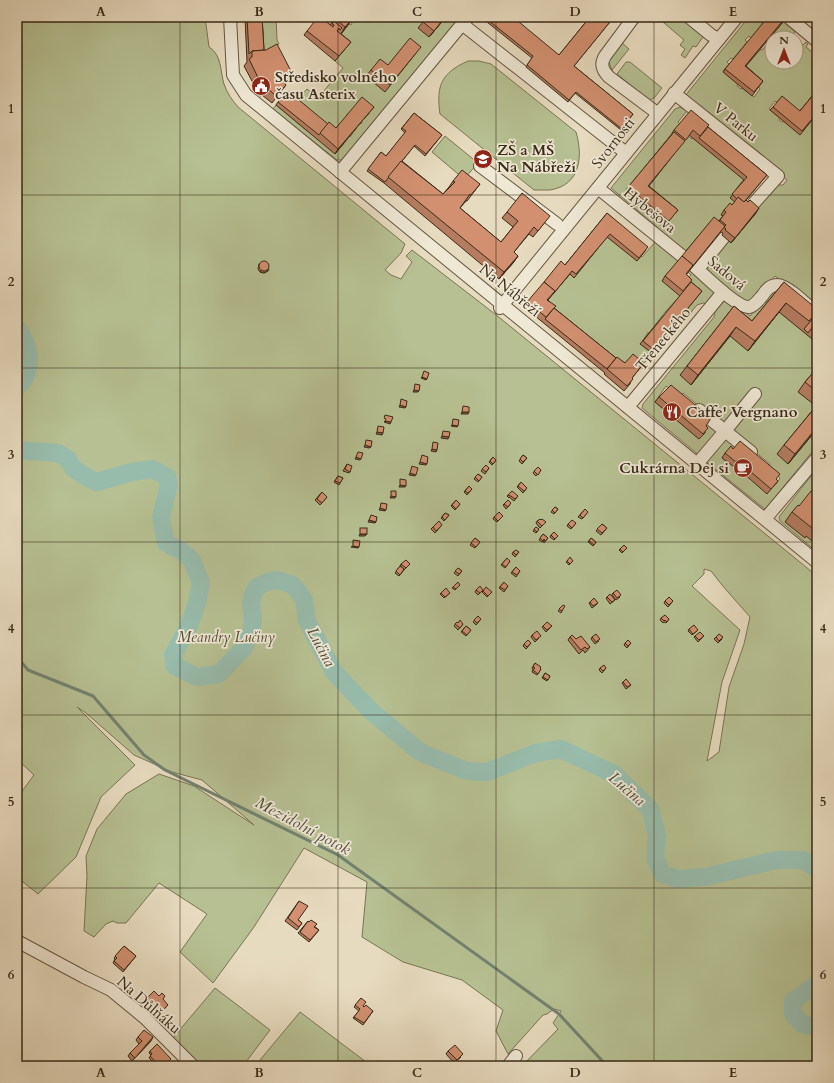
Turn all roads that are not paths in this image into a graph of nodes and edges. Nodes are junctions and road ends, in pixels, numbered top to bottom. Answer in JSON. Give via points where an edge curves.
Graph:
{"nodes":[{"id":1,"x":230,"y":17,"type":"edge"},
{"id":2,"x":634,"y":17,"type":"edge"},
{"id":3,"x":689,"y":17,"type":"edge"},
{"id":4,"x":737,"y":17,"type":"edge"},
{"id":5,"x":788,"y":17,"type":"edge"},
{"id":6,"x":465,"y":21,"type":"edge"},
{"id":7,"x":719,"y":39,"type":"junction"},
{"id":8,"x":817,"y":41,"type":"edge"},
{"id":9,"x":674,"y":93,"type":"junction"},
{"id":10,"x":657,"y":113,"type":"junction"},
{"id":11,"x":626,"y":153,"type":"junction"},
{"id":12,"x":480,"y":166,"type":"dead end"},
{"id":13,"x":340,"y":172,"type":"junction"},
{"id":14,"x":598,"y":188,"type":"junction"},
{"id":15,"x":754,"y":203,"type":"edge"},
{"id":16,"x":557,"y":224,"type":"dead end"},
{"id":17,"x":724,"y":237,"type":"edge"},
{"id":18,"x":682,"y":256,"type":"edge"},
{"id":19,"x":723,"y":292,"type":"junction"},
{"id":20,"x":501,"y":307,"type":"junction"},
{"id":21,"x":817,"y":314,"type":"edge"},
{"id":22,"x":755,"y":394,"type":"dead end"},
{"id":23,"x":692,"y":404,"type":"edge"},
{"id":24,"x":628,"y":407,"type":"junction"},
{"id":25,"x":725,"y":431,"type":"junction"},
{"id":26,"x":758,"y":458,"type":"edge"},
{"id":27,"x":817,"y":458,"type":"edge"},
{"id":28,"x":696,"y":464,"type":"junction"},
{"id":29,"x":765,"y":519,"type":"junction"},
{"id":30,"x":817,"y":562,"type":"edge"},
{"id":31,"x":17,"y":941,"type":"edge"},
{"id":32,"x":516,"y":1056,"type":"dead end"},
{"id":33,"x":192,"y":1066,"type":"edge"},
{"id":34,"x":508,"y":1066,"type":"edge"}],
"edges":[{"from":1,"to":13,"type":"street","name":"Na Nábřeží","via":[[233,75],[246,95]]},
{"from":2,"to":10,"type":"street","via":[[602,60],[602,68],[609,77]]},
{"from":3,"to":7,"type":"street"},
{"from":4,"to":7,"type":"street","name":"Svornosti"},
{"from":5,"to":8,"type":"street"},
{"from":6,"to":11,"type":"street"},
{"from":6,"to":13,"type":"street"},
{"from":7,"to":9,"type":"street","name":"Svornosti"},
{"from":9,"to":10,"type":"street","name":"Svornosti"},
{"from":9,"to":15,"type":"street","name":"V Parku","via":[[778,176]]},
{"from":10,"to":11,"type":"street","name":"Svornosti"},
{"from":11,"to":14,"type":"street","name":"Svornosti"},
{"from":12,"to":16,"type":"street"},
{"from":13,"to":20,"type":"street","name":"Na Nábřeží"},
{"from":14,"to":18,"type":"street","name":"Hybešova"},
{"from":14,"to":20,"type":"street","name":"Svornosti"},
{"from":17,"to":19,"type":"street","name":"Sadová","via":[[695,267]]},
{"from":19,"to":21,"type":"street","name":"Sadová","via":[[739,304],[748,307],[754,305],[768,288],[777,285],[785,288]]},
{"from":19,"to":24,"type":"street","name":"Třeneckého"},
{"from":20,"to":24,"type":"street","name":"Na Nábřeží"},
{"from":22,"to":25,"type":"street"},
{"from":23,"to":25,"type":"street"},
{"from":24,"to":28,"type":"street","name":"Na Nábřeží"},
{"from":25,"to":26,"type":"street"},
{"from":25,"to":28,"type":"street"},
{"from":27,"to":29,"type":"street"},
{"from":28,"to":29,"type":"street","name":"Na Nábřeží"},
{"from":29,"to":30,"type":"street","name":"Na Nábřeží"},
{"from":31,"to":33,"type":"street","name":"Na Důlňáku","via":[[111,990],[146,1018]]},
{"from":32,"to":34,"type":"street"}]}
